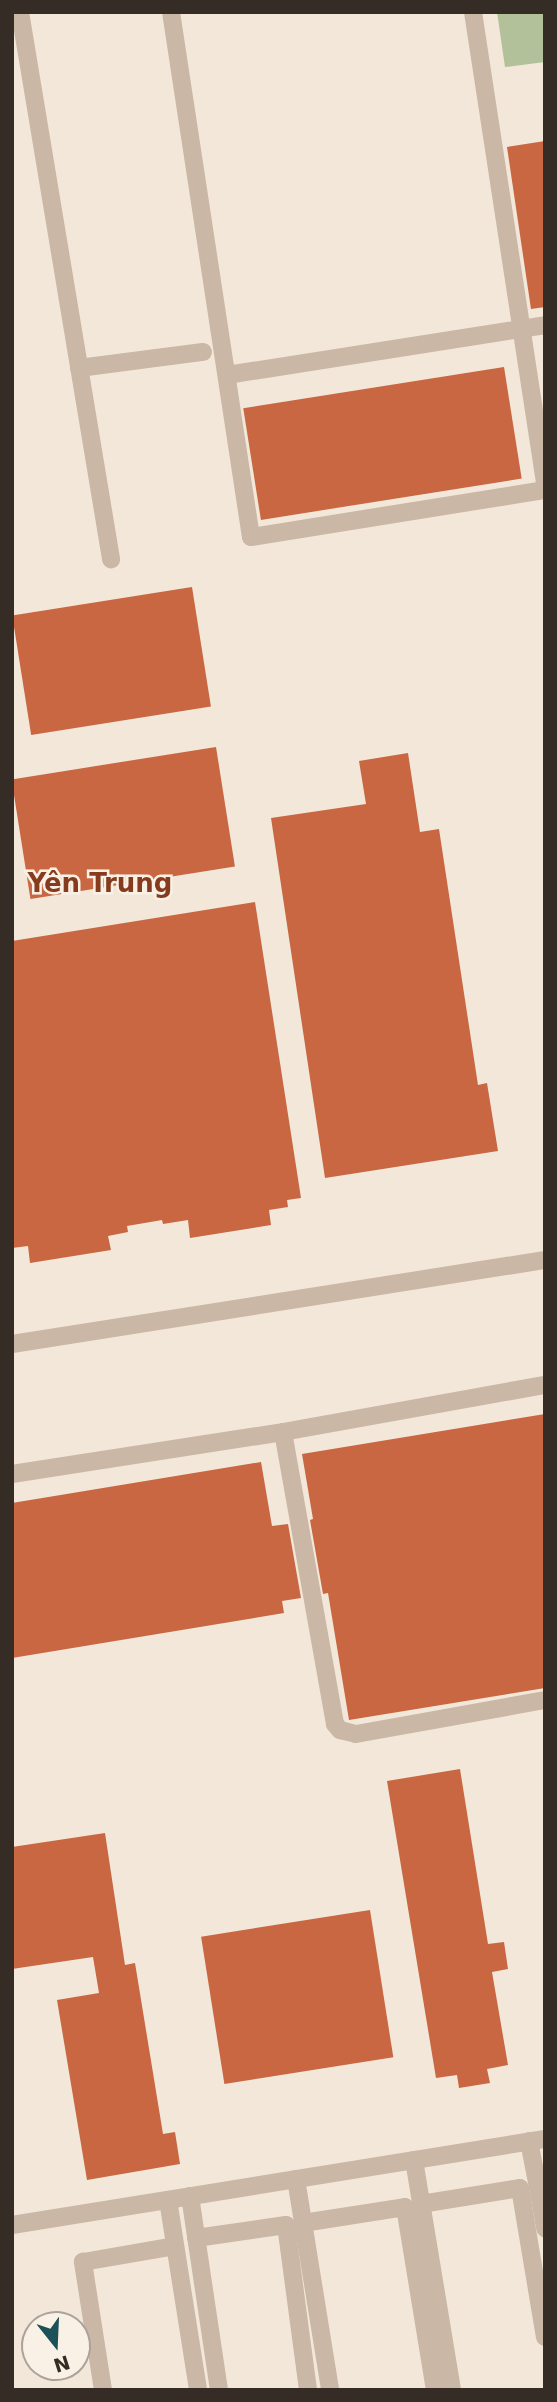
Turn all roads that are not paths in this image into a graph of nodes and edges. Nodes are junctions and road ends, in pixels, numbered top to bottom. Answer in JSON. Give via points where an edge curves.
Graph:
{"nodes":[{"id":1,"x":20,"y":12,"type":"edge"},
{"id":2,"x":171,"y":12,"type":"edge"},
{"id":3,"x":473,"y":12,"type":"edge"},
{"id":4,"x":545,"y":325,"type":"edge"},
{"id":5,"x":522,"y":328,"type":"junction"},
{"id":6,"x":202,"y":352,"type":"dead end"},
{"id":7,"x":79,"y":368,"type":"junction"},
{"id":8,"x":227,"y":375,"type":"junction"},
{"id":9,"x":545,"y":481,"type":"edge"},
{"id":10,"x":545,"y":490,"type":"edge"},
{"id":11,"x":111,"y":558,"type":"dead end"},
{"id":12,"x":544,"y":1265,"type":"edge"},
{"id":13,"x":12,"y":1344,"type":"edge"},
{"id":14,"x":545,"y":1385,"type":"edge"},
{"id":15,"x":283,"y":1432,"type":"junction"},
{"id":16,"x":12,"y":1474,"type":"edge"},
{"id":17,"x":545,"y":1700,"type":"edge"},
{"id":18,"x":537,"y":2140,"type":"edge"},
{"id":19,"x":414,"y":2160,"type":"junction"},
{"id":20,"x":296,"y":2179,"type":"junction"},
{"id":21,"x":542,"y":2192,"type":"edge"},
{"id":22,"x":190,"y":2196,"type":"junction"},
{"id":23,"x":168,"y":2200,"type":"junction"},
{"id":24,"x":421,"y":2204,"type":"junction"},
{"id":25,"x":303,"y":2222,"type":"junction"},
{"id":26,"x":12,"y":2225,"type":"edge"},
{"id":27,"x":545,"y":2228,"type":"edge"},
{"id":28,"x":196,"y":2238,"type":"junction"},
{"id":29,"x":175,"y":2246,"type":"junction"},
{"id":30,"x":545,"y":2337,"type":"edge"},
{"id":31,"x":103,"y":2390,"type":"edge"},
{"id":32,"x":198,"y":2390,"type":"edge"},
{"id":33,"x":219,"y":2390,"type":"edge"},
{"id":34,"x":308,"y":2390,"type":"edge"},
{"id":35,"x":330,"y":2390,"type":"edge"},
{"id":36,"x":435,"y":2390,"type":"edge"},
{"id":37,"x":452,"y":2390,"type":"edge"}],
"edges":[{"from":1,"to":7,"type":"street"},
{"from":2,"to":8,"type":"street"},
{"from":3,"to":5,"type":"street"},
{"from":4,"to":5,"type":"street"},
{"from":5,"to":8,"type":"street"},
{"from":5,"to":9,"type":"street"},
{"from":6,"to":7,"type":"street"},
{"from":7,"to":11,"type":"street"},
{"from":8,"to":10,"type":"street","via":[[251,537]]},
{"from":12,"to":13,"type":"street"},
{"from":14,"to":15,"type":"street"},
{"from":15,"to":16,"type":"street"},
{"from":15,"to":17,"type":"street","via":[[335,1724],[340,1730],[356,1734]]},
{"from":18,"to":19,"type":"street"},
{"from":18,"to":21,"type":"street"},
{"from":19,"to":20,"type":"street"},
{"from":19,"to":24,"type":"street"},
{"from":20,"to":22,"type":"street"},
{"from":20,"to":25,"type":"street"},
{"from":21,"to":27,"type":"street"},
{"from":22,"to":23,"type":"street"},
{"from":22,"to":28,"type":"street"},
{"from":23,"to":26,"type":"street"},
{"from":23,"to":29,"type":"street"},
{"from":24,"to":30,"type":"street","via":[[520,2189]]},
{"from":24,"to":37,"type":"street"},
{"from":25,"to":35,"type":"street"},
{"from":25,"to":36,"type":"street","via":[[405,2207]]},
{"from":28,"to":33,"type":"street"},
{"from":28,"to":34,"type":"street","via":[[286,2225]]},
{"from":29,"to":31,"type":"street","via":[[83,2262]]},
{"from":29,"to":32,"type":"street"}]}
